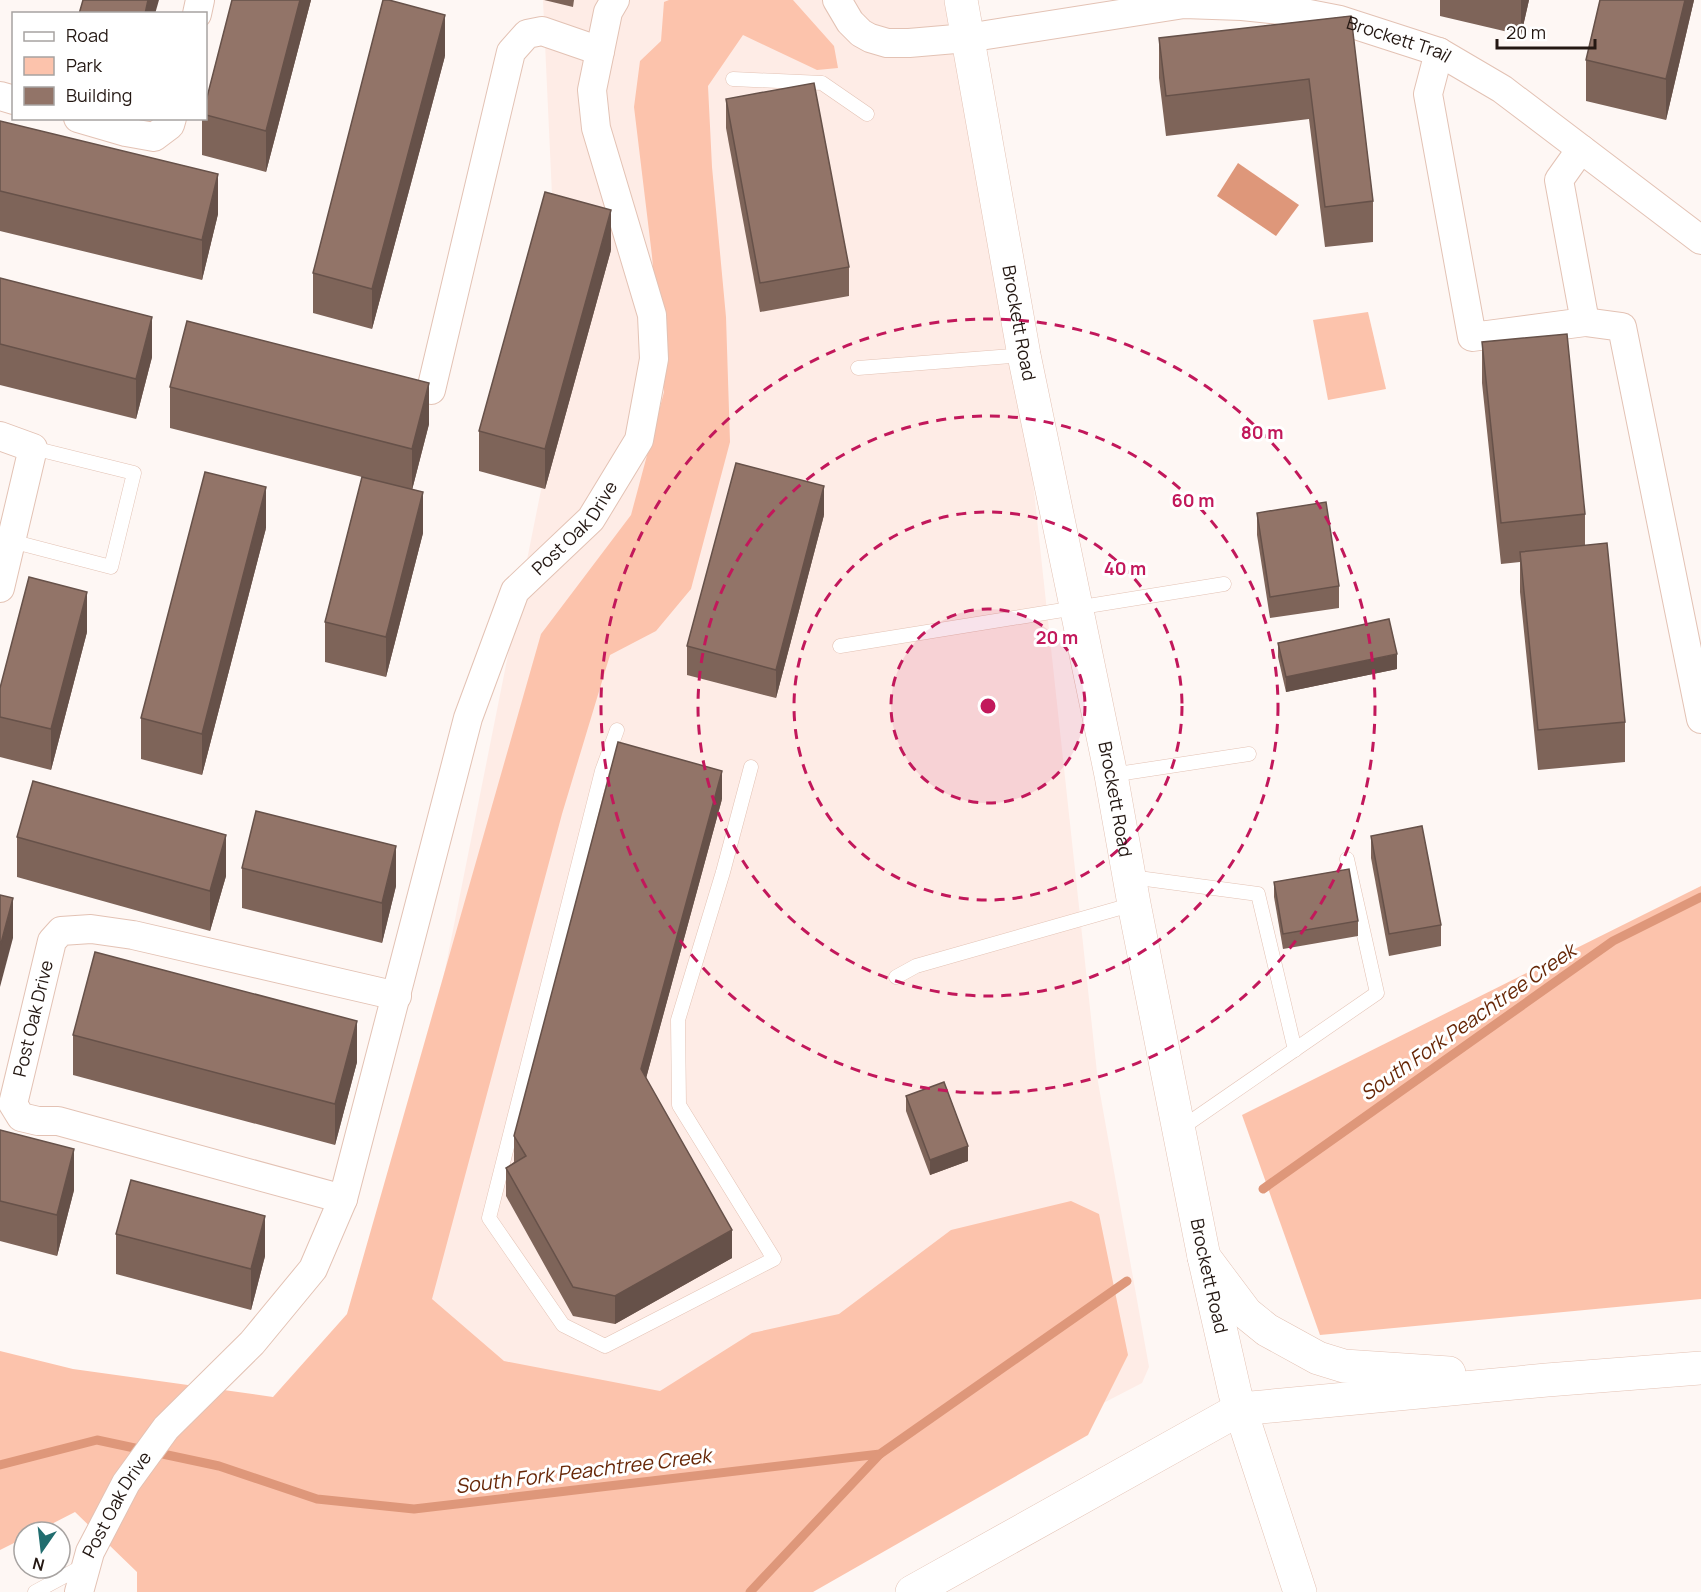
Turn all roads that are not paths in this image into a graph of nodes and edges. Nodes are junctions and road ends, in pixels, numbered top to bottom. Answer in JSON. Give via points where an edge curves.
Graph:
{"nodes":[{"id":1,"x":615,"y":0,"type":"edge"},
{"id":2,"x":837,"y":0,"type":"edge"},
{"id":3,"x":961,"y":0,"type":"edge"},
{"id":4,"x":1243,"y":3,"type":"edge"},
{"id":5,"x":1343,"y":10,"type":"edge"},
{"id":6,"x":967,"y":38,"type":"junction"},
{"id":7,"x":600,"y":51,"type":"junction"},
{"id":8,"x":1439,"y":52,"type":"junction"},
{"id":9,"x":733,"y":79,"type":"dead end"},
{"id":10,"x":867,"y":114,"type":"dead end"},
{"id":11,"x":85,"y":120,"type":"edge"},
{"id":12,"x":172,"y":120,"type":"edge"},
{"id":13,"x":1581,"y":149,"type":"junction"},
{"id":14,"x":1701,"y":240,"type":"edge"},
{"id":15,"x":1585,"y":322,"type":"junction"},
{"id":16,"x":1024,"y":355,"type":"junction"},
{"id":17,"x":858,"y":368,"type":"dead end"},
{"id":18,"x":431,"y":390,"type":"dead end"},
{"id":19,"x":0,"y":436,"type":"edge"},
{"id":20,"x":33,"y":448,"type":"junction"},
{"id":21,"x":11,"y":541,"type":"junction"},
{"id":22,"x":1224,"y":584,"type":"dead end"},
{"id":23,"x":0,"y":588,"type":"edge"},
{"id":24,"x":1077,"y":608,"type":"junction"},
{"id":25,"x":840,"y":646,"type":"dead end"},
{"id":26,"x":1701,"y":719,"type":"edge"},
{"id":27,"x":617,"y":730,"type":"dead end"},
{"id":28,"x":1249,"y":754,"type":"dead end"},
{"id":29,"x":751,"y":767,"type":"dead end"},
{"id":30,"x":1111,"y":775,"type":"junction"},
{"id":31,"x":1347,"y":860,"type":"dead end"},
{"id":32,"x":1132,"y":891,"type":"junction"},
{"id":33,"x":896,"y":977,"type":"dead end"},
{"id":34,"x":397,"y":996,"type":"junction"},
{"id":35,"x":1295,"y":1050,"type":"junction"},
{"id":36,"x":11,"y":1114,"type":"edge"},
{"id":37,"x":1178,"y":1130,"type":"junction"},
{"id":38,"x":344,"y":1198,"type":"junction"},
{"id":39,"x":1204,"y":1257,"type":"junction"},
{"id":40,"x":1701,"y":1368,"type":"edge"},
{"id":41,"x":1547,"y":1380,"type":"junction"},
{"id":42,"x":1240,"y":1409,"type":"junction"},
{"id":43,"x":87,"y":1564,"type":"junction"},
{"id":44,"x":35,"y":1592,"type":"edge"},
{"id":45,"x":79,"y":1592,"type":"edge"},
{"id":46,"x":912,"y":1592,"type":"edge"},
{"id":47,"x":1300,"y":1592,"type":"edge"}],
"edges":[{"from":1,"to":7,"type":"street","name":"Post Oak Drive","via":[[608,12]]},
{"from":2,"to":6,"type":"street","via":[[861,33],[887,43]]},
{"from":3,"to":6,"type":"main road","name":"Brockett Road"},
{"from":4,"to":5,"type":"street","name":"Brockett Trail","via":[[1299,12]]},
{"from":4,"to":6,"type":"street","name":"Brockett Trail","via":[[1184,4]]},
{"from":5,"to":8,"type":"street","name":"Brockett Trail"},
{"from":6,"to":16,"type":"main road","name":"Brockett Road"},
{"from":7,"to":18,"type":"street","via":[[542,31],[528,34],[511,52]]},
{"from":7,"to":34,"type":"street","name":"Post Oak Drive","via":[[592,90],[596,128],[652,315],[654,359],[639,440],[591,519],[515,591],[468,718]]},
{"from":8,"to":13,"type":"street","name":"Brockett Trail","via":[[1503,89]]},
{"from":8,"to":15,"type":"street","via":[[1428,94],[1473,338]]},
{"from":9,"to":10,"type":"lane","via":[[822,84]]},
{"from":11,"to":12,"type":"street","via":[[154,137],[171,125]]},
{"from":13,"to":14,"type":"street","name":"Brockett Trail"},
{"from":13,"to":15,"type":"street","via":[[1559,180]]},
{"from":15,"to":26,"type":"street","via":[[1622,327]]},
{"from":16,"to":17,"type":"lane"},
{"from":16,"to":24,"type":"main road","name":"Brockett Road"},
{"from":19,"to":20,"type":"street"},
{"from":20,"to":21,"type":"street"},
{"from":20,"to":21,"type":"lane","via":[[134,473],[111,567]]},
{"from":21,"to":23,"type":"street"},
{"from":22,"to":24,"type":"lane"},
{"from":24,"to":25,"type":"lane"},
{"from":24,"to":30,"type":"main road","name":"Brockett Road"},
{"from":27,"to":29,"type":"lane","via":[[602,771],[489,1218],[564,1325],[604,1346],[774,1260],[679,1105],[678,1020]]},
{"from":28,"to":30,"type":"lane"},
{"from":30,"to":32,"type":"main road","name":"Brockett Road"},
{"from":31,"to":35,"type":"lane","via":[[1377,993]]},
{"from":32,"to":33,"type":"lane","via":[[916,966]]},
{"from":32,"to":35,"type":"lane","via":[[1258,894]]},
{"from":32,"to":37,"type":"main road","name":"Brockett Road"},
{"from":34,"to":36,"type":"street","name":"Post Oak Drive","via":[[133,935],[91,929],[61,931],[52,941]]},
{"from":34,"to":38,"type":"street","name":"Post Oak Drive"},
{"from":35,"to":37,"type":"lane"},
{"from":36,"to":38,"type":"street","name":"Post Oak Drive","via":[[58,1121]]},
{"from":37,"to":39,"type":"main road","name":"Brockett Road"},
{"from":38,"to":43,"type":"street","name":"Post Oak Drive","via":[[313,1269],[252,1343],[166,1428],[126,1484]]},
{"from":39,"to":41,"type":"main road","via":[[1246,1313],[1267,1330],[1318,1358],[1344,1366]]},
{"from":39,"to":42,"type":"main road","name":"Brockett Road"},
{"from":40,"to":41,"type":"main road"},
{"from":41,"to":42,"type":"main road"},
{"from":42,"to":46,"type":"main road"},
{"from":42,"to":47,"type":"main road","name":"Brockett Road"},
{"from":43,"to":44,"type":"lane"},
{"from":43,"to":45,"type":"street","name":"Post Oak Drive"}]}
